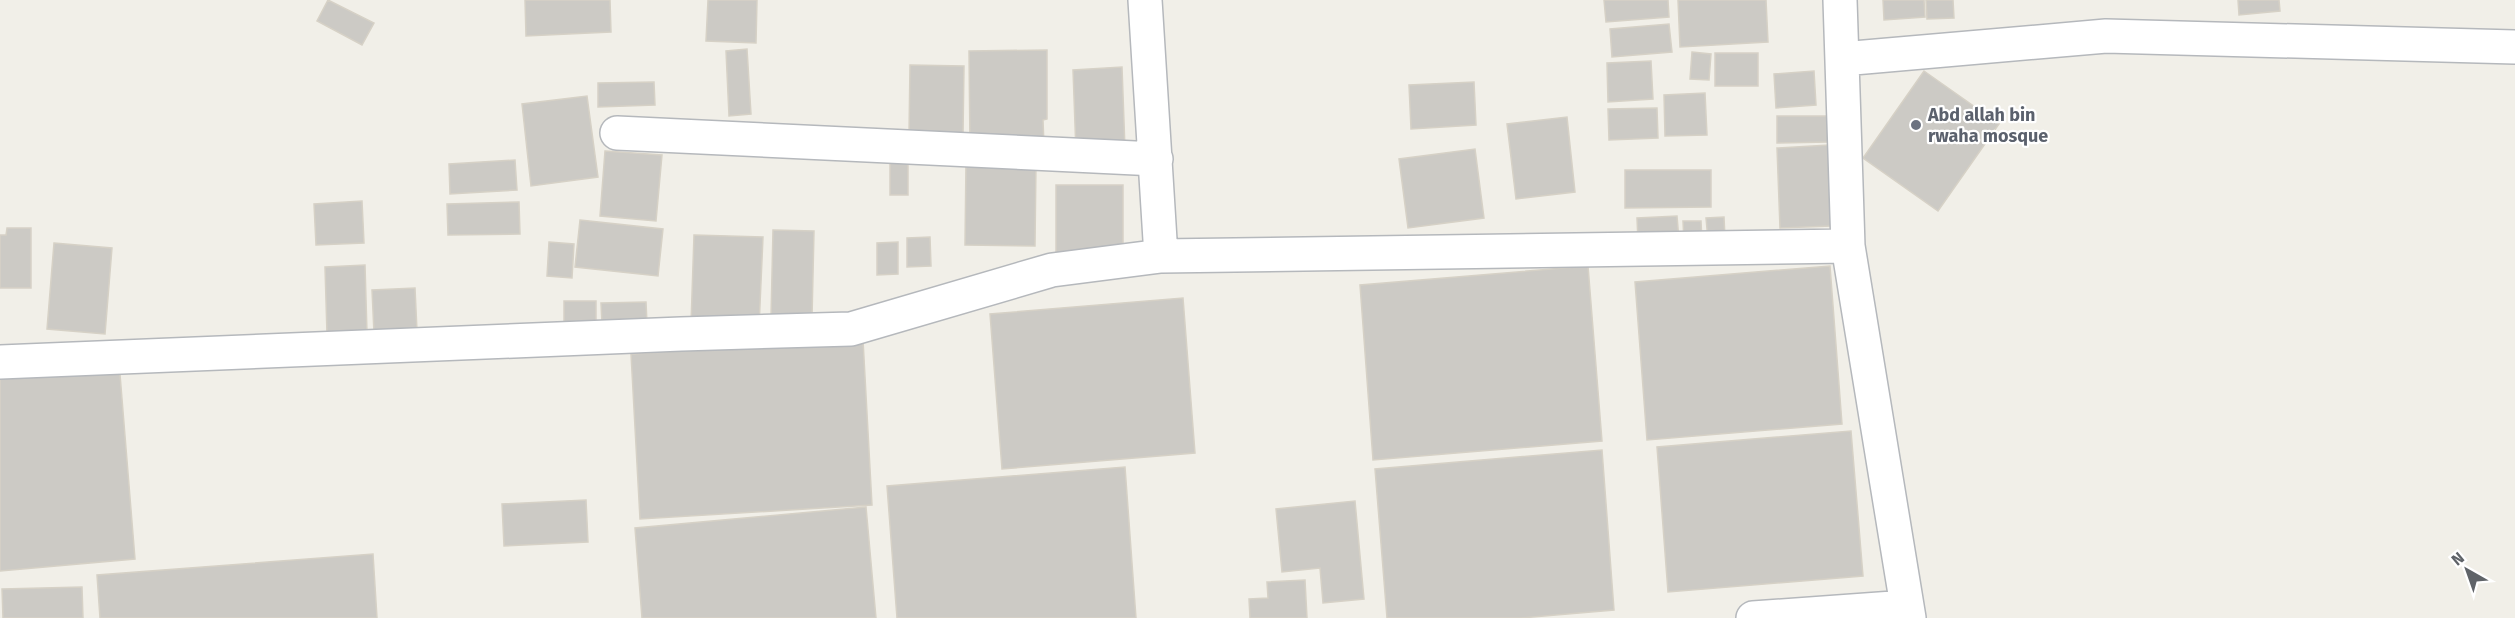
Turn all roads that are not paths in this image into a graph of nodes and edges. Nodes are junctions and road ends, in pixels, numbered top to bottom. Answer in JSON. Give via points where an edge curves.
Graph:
{"nodes":[{"id":1,"x":1145,"y":0,"type":"edge"},
{"id":2,"x":1840,"y":0,"type":"edge"},
{"id":3,"x":2515,"y":47,"type":"edge"},
{"id":4,"x":1842,"y":59,"type":"junction"},
{"id":5,"x":617,"y":133,"type":"dead end"},
{"id":6,"x":1156,"y":159,"type":"junction"},
{"id":7,"x":1848,"y":246,"type":"junction"},
{"id":8,"x":1161,"y":256,"type":"junction"},
{"id":9,"x":0,"y":362,"type":"edge"},
{"id":10,"x":1908,"y":612,"type":"edge"},
{"id":11,"x":1753,"y":618,"type":"edge"}],
"edges":[{"from":1,"to":6,"type":"street"},
{"from":2,"to":4,"type":"street"},
{"from":3,"to":4,"type":"street","via":[[2106,36]]},
{"from":4,"to":7,"type":"street"},
{"from":5,"to":6,"type":"street"},
{"from":6,"to":8,"type":"street"},
{"from":7,"to":8,"type":"street"},
{"from":7,"to":10,"type":"street"},
{"from":8,"to":9,"type":"street","via":[[1052,270],[851,329]]},
{"from":10,"to":11,"type":"street"}]}
